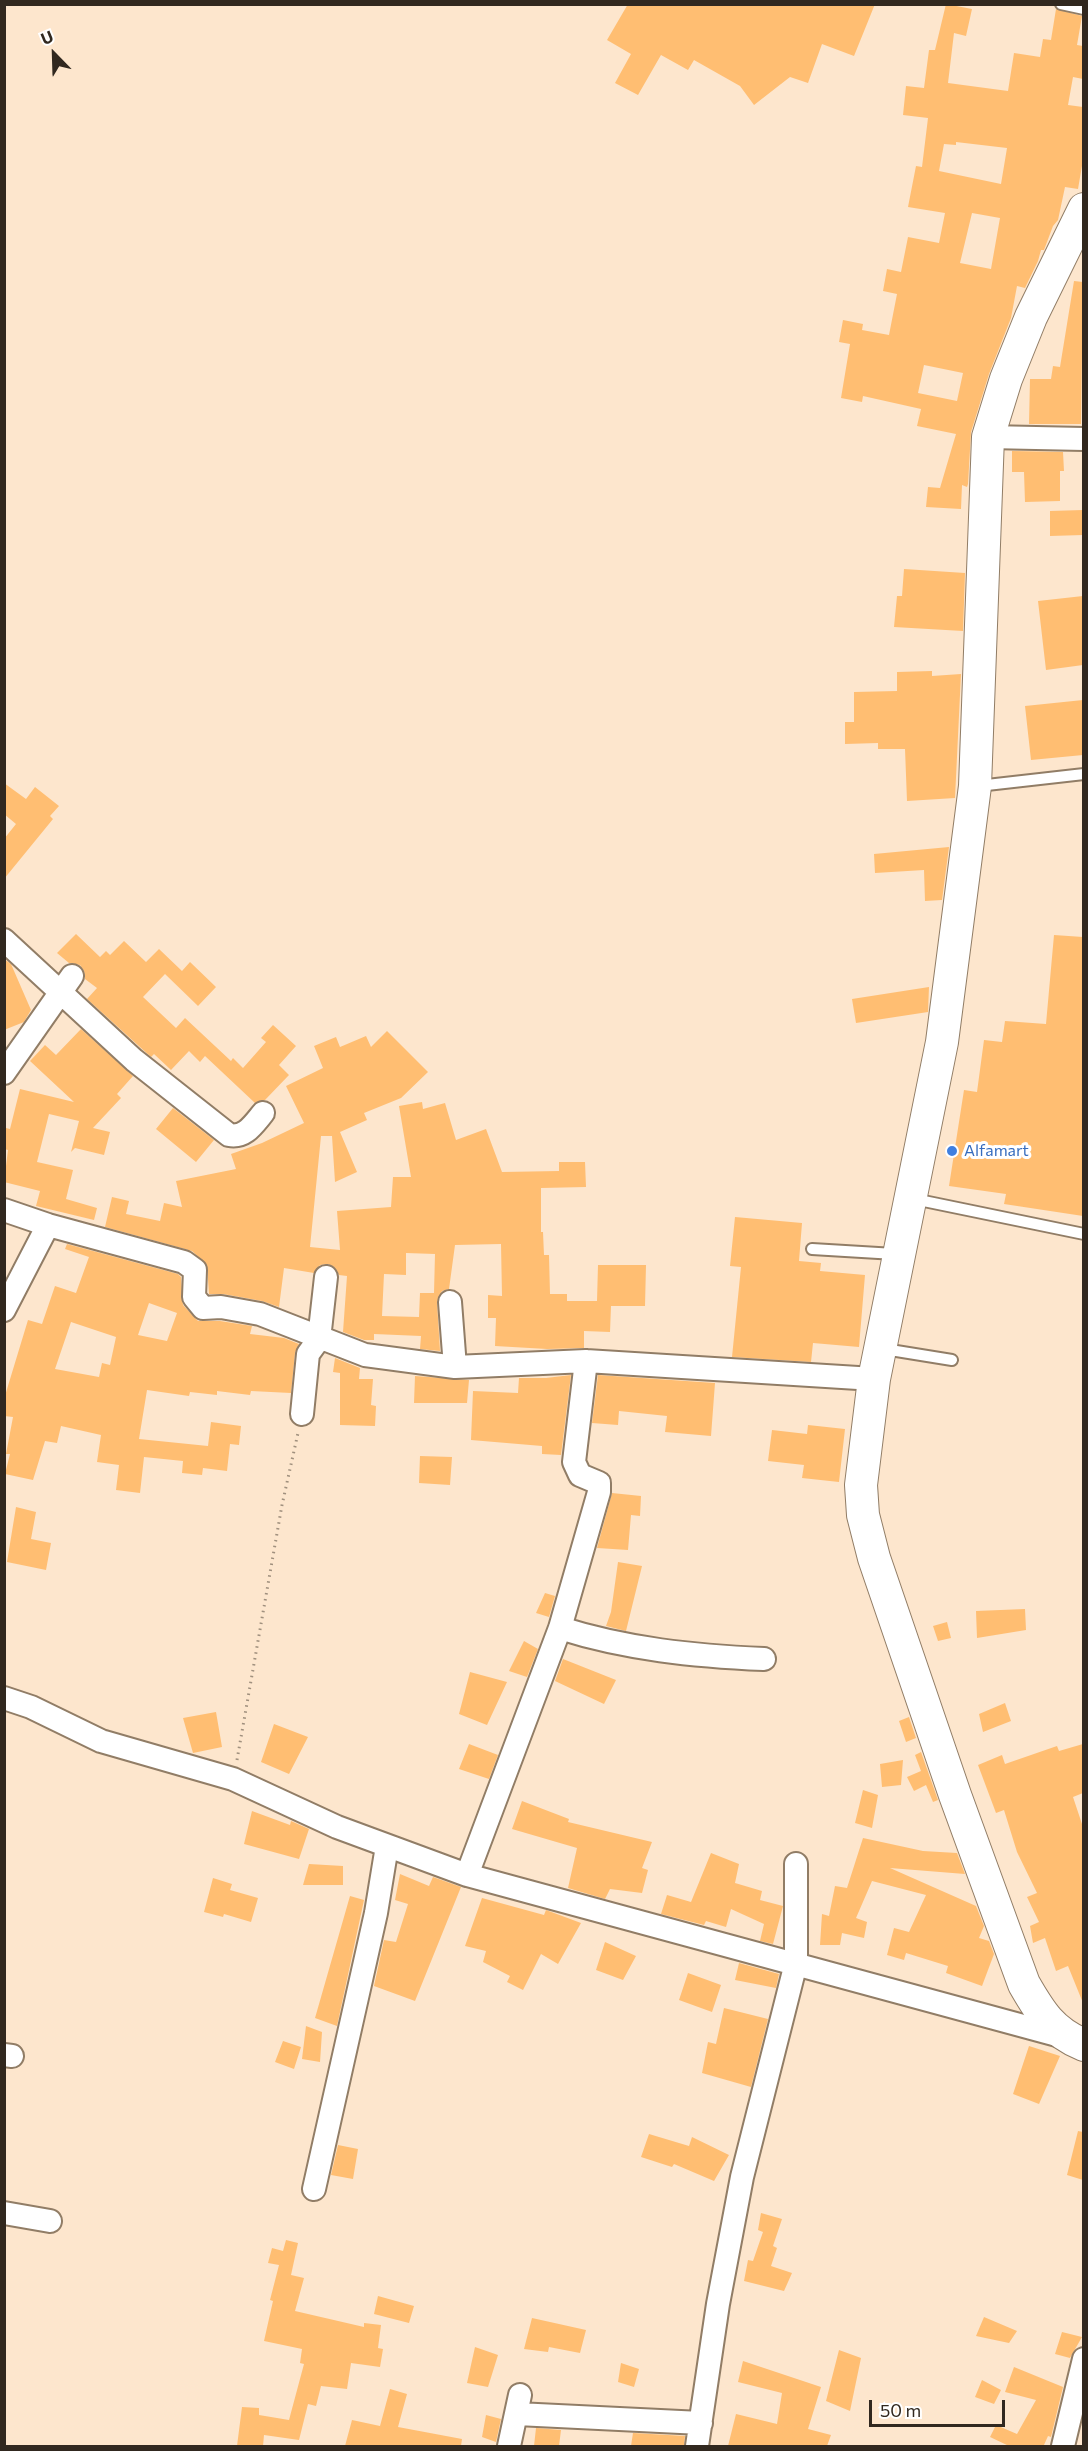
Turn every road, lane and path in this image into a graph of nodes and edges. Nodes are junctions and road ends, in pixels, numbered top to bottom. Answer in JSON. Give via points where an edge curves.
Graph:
{"nodes":[{"id":1,"x":1061,"y":4,"type":"edge"},
{"id":2,"x":1083,"y":9,"type":"edge"},
{"id":3,"x":1083,"y":209,"type":"edge"},
{"id":4,"x":988,"y":437,"type":"junction"},
{"id":5,"x":1083,"y":439,"type":"edge"},
{"id":6,"x":1083,"y":774,"type":"edge"},
{"id":7,"x":975,"y":786,"type":"junction"},
{"id":8,"x":4,"y":940,"type":"edge"},
{"id":9,"x":67,"y":983,"type":"junction"},
{"id":10,"x":4,"y":1073,"type":"edge"},
{"id":11,"x":262,"y":1113,"type":"dead end"},
{"id":12,"x":911,"y":1198,"type":"junction"},
{"id":13,"x":4,"y":1210,"type":"edge"},
{"id":14,"x":48,"y":1225,"type":"junction"},
{"id":15,"x":1083,"y":1233,"type":"edge"},
{"id":16,"x":812,"y":1250,"type":"dead end"},
{"id":17,"x":900,"y":1255,"type":"junction"},
{"id":18,"x":326,"y":1277,"type":"dead end"},
{"id":19,"x":450,"y":1302,"type":"dead end"},
{"id":20,"x":4,"y":1310,"type":"edge"},
{"id":21,"x":320,"y":1339,"type":"junction"},
{"id":22,"x":881,"y":1349,"type":"junction"},
{"id":23,"x":586,"y":1360,"type":"junction"},
{"id":24,"x":952,"y":1360,"type":"dead end"},
{"id":25,"x":455,"y":1367,"type":"junction"},
{"id":26,"x":874,"y":1379,"type":"junction"},
{"id":27,"x":302,"y":1414,"type":"joint"},
{"id":28,"x":560,"y":1628,"type":"junction"},
{"id":29,"x":764,"y":1659,"type":"dead end"},
{"id":30,"x":4,"y":1698,"type":"edge"},
{"id":31,"x":233,"y":1779,"type":"junction"},
{"id":32,"x":387,"y":1846,"type":"junction"},
{"id":33,"x":796,"y":1864,"type":"dead end"},
{"id":34,"x":467,"y":1875,"type":"junction"},
{"id":35,"x":796,"y":1963,"type":"junction"},
{"id":36,"x":1074,"y":2041,"type":"edge"},
{"id":37,"x":314,"y":2189,"type":"dead end"},
{"id":38,"x":4,"y":2213,"type":"edge"},
{"id":39,"x":50,"y":2221,"type":"dead end"},
{"id":40,"x":1083,"y":2359,"type":"edge"},
{"id":41,"x":701,"y":2423,"type":"junction"},
{"id":42,"x":509,"y":2446,"type":"edge"},
{"id":43,"x":697,"y":2446,"type":"edge"},
{"id":44,"x":1063,"y":2446,"type":"edge"}],
"edges":[{"from":1,"to":2,"type":"lane"},
{"from":3,"to":4,"type":"main road","via":[[1030,317]]},
{"from":4,"to":5,"type":"street"},
{"from":4,"to":7,"type":"main road"},
{"from":6,"to":7,"type":"lane"},
{"from":7,"to":12,"type":"main road","via":[[942,1042]]},
{"from":8,"to":9,"type":"street"},
{"from":9,"to":10,"type":"street"},
{"from":9,"to":11,"type":"street","via":[[134,1060],[229,1135],[247,1131]]},
{"from":12,"to":15,"type":"lane"},
{"from":12,"to":17,"type":"main road"},
{"from":13,"to":14,"type":"street"},
{"from":14,"to":20,"type":"street"},
{"from":14,"to":21,"type":"street","via":[[184,1262],[195,1270],[194,1297],[203,1308],[260,1314]]},
{"from":16,"to":17,"type":"lane"},
{"from":17,"to":22,"type":"main road"},
{"from":18,"to":21,"type":"street"},
{"from":19,"to":25,"type":"street"},
{"from":21,"to":25,"type":"street","via":[[365,1355]]},
{"from":21,"to":27,"type":"street","via":[[308,1354]]},
{"from":22,"to":24,"type":"lane"},
{"from":22,"to":26,"type":"main road"},
{"from":23,"to":25,"type":"street"},
{"from":23,"to":26,"type":"street"},
{"from":23,"to":28,"type":"street","via":[[574,1462],[580,1474],[599,1483],[599,1492]]},
{"from":26,"to":36,"type":"main road","via":[[861,1485],[863,1515],[874,1558],[1024,1984],[1039,2012]]},
{"from":27,"to":31,"type":"path"},
{"from":28,"to":29,"type":"street","via":[[597,1640],[658,1651]]},
{"from":28,"to":34,"type":"street"},
{"from":30,"to":31,"type":"street","via":[[101,1741]]},
{"from":31,"to":32,"type":"street"},
{"from":32,"to":34,"type":"street"},
{"from":32,"to":37,"type":"street","via":[[376,1913]]},
{"from":33,"to":35,"type":"street"},
{"from":34,"to":35,"type":"street"},
{"from":35,"to":36,"type":"street"},
{"from":35,"to":41,"type":"street","via":[[742,2177]]},
{"from":38,"to":39,"type":"street"},
{"from":40,"to":44,"type":"street"},
{"from":41,"to":42,"type":"street","via":[[518,2404]]},
{"from":41,"to":43,"type":"street"}]}
